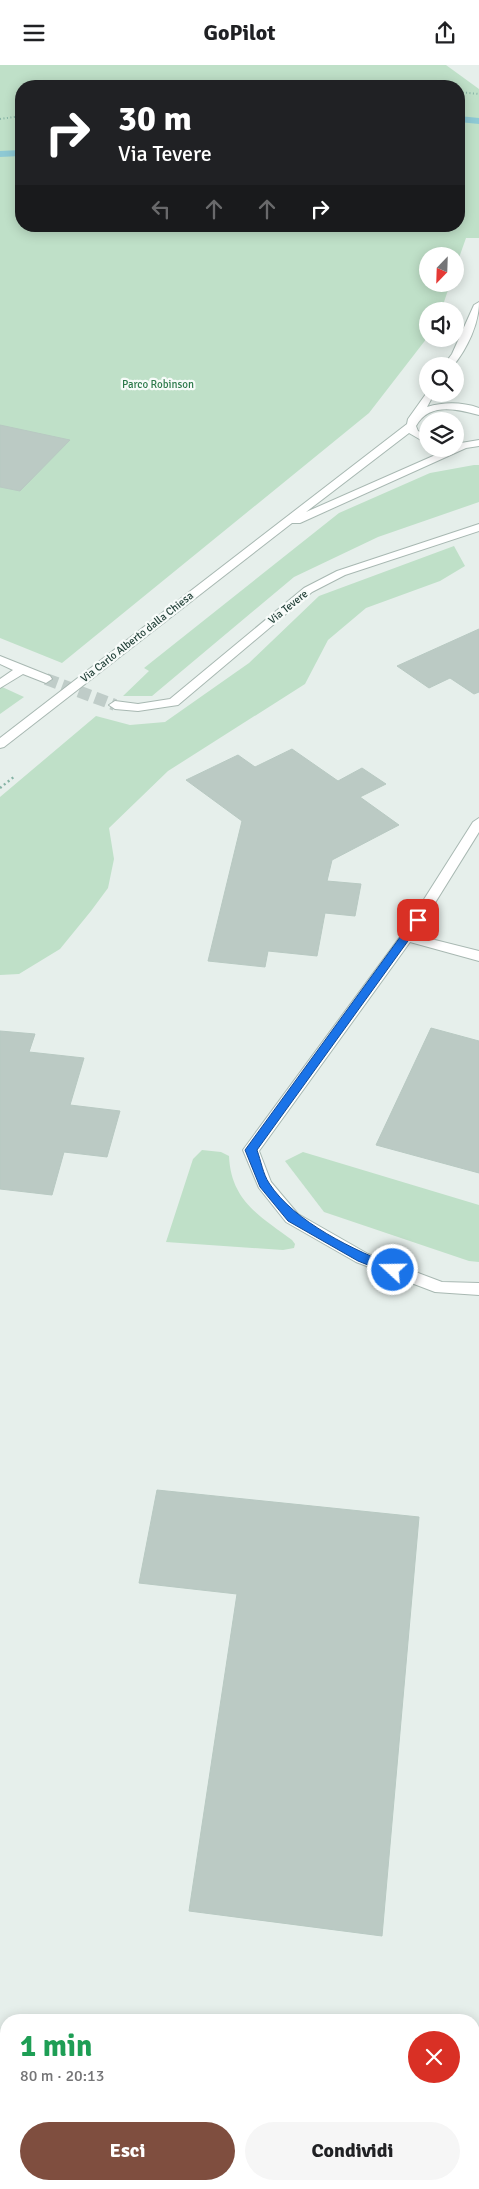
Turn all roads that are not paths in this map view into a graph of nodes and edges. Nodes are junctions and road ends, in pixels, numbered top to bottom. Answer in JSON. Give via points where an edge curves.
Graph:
{"nodes":[{"id":1,"x":478,"y":309,"type":"edge"},
{"id":2,"x":455,"y":357,"type":"edge"},
{"id":3,"x":423,"y":402,"type":"edge"},
{"id":4,"x":479,"y":412,"type":"edge"},
{"id":5,"x":412,"y":422,"type":"junction"},
{"id":6,"x":419,"y":436,"type":"edge"},
{"id":7,"x":469,"y":446,"type":"edge"},
{"id":8,"x":479,"y":527,"type":"edge"},
{"id":9,"x":274,"y":531,"type":"junction"},
{"id":10,"x":0,"y":660,"type":"edge"},
{"id":11,"x":22,"y":669,"type":"junction"},
{"id":12,"x":46,"y":679,"type":"tunnel mouth"},
{"id":13,"x":0,"y":685,"type":"edge"},
{"id":14,"x":115,"y":705,"type":"tunnel mouth"},
{"id":15,"x":0,"y":743,"type":"edge"},
{"id":16,"x":479,"y":822,"type":"edge"},
{"id":17,"x":407,"y":937,"type":"junction"},
{"id":18,"x":479,"y":956,"type":"edge"},
{"id":19,"x":479,"y":1289,"type":"edge"}],
"edges":[{"from":1,"to":2,"type":"street"},
{"from":3,"to":5,"type":"street"},
{"from":4,"to":5,"type":"street","via":[[464,407],[439,407],[418,414]]},
{"from":5,"to":6,"type":"street","via":[[414,433]]},
{"from":5,"to":9,"type":"street","name":"Via Carlo Alberto dalla Chiesa"},
{"from":7,"to":9,"type":"street","name":"Via Carlo Alberto dalla Chiesa"},
{"from":8,"to":14,"type":"street","name":"Via Tevere","via":[[341,573],[308,590],[174,702],[153,707]]},
{"from":9,"to":15,"type":"street","name":"Via Carlo Alberto dalla Chiesa"},
{"from":10,"to":11,"type":"street"},
{"from":11,"to":12,"type":"street"},
{"from":11,"to":13,"type":"street"},
{"from":16,"to":17,"type":"street"},
{"from":17,"to":18,"type":"street"},
{"from":17,"to":19,"type":"street","via":[[251,1150],[264,1184],[292,1218],[379,1265],[441,1288]]}]}
